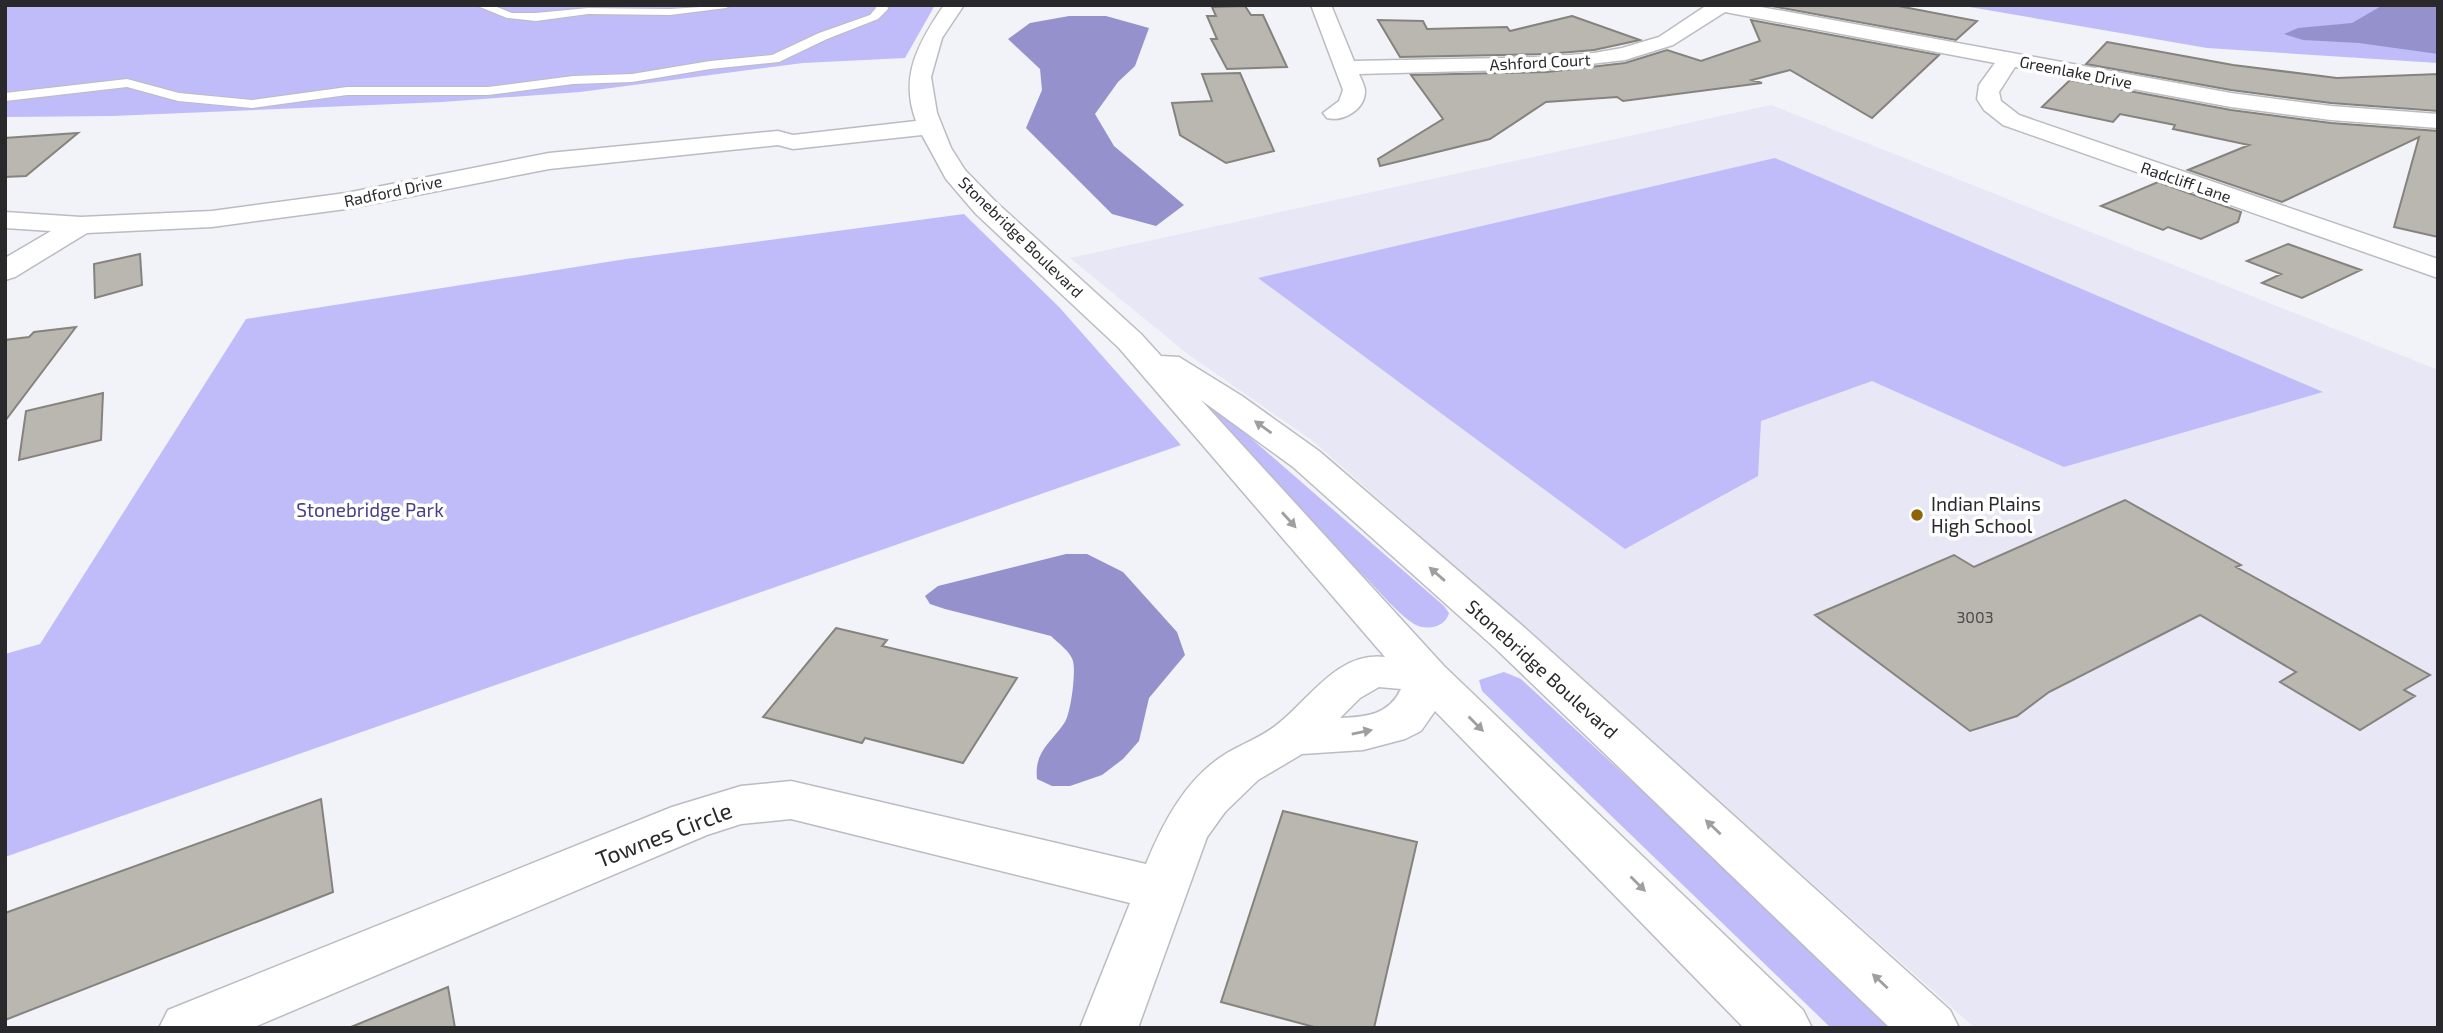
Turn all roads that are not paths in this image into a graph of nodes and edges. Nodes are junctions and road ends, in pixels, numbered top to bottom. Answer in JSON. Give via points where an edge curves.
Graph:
{"nodes":[{"id":1,"x":481,"y":5,"type":"edge"},
{"id":2,"x":726,"y":5,"type":"edge"},
{"id":3,"x":881,"y":5,"type":"edge"},
{"id":4,"x":954,"y":5,"type":"edge"},
{"id":5,"x":1321,"y":5,"type":"edge"},
{"id":6,"x":1719,"y":6,"type":"edge"},
{"id":7,"x":2009,"y":60,"type":"junction"},
{"id":8,"x":1346,"y":68,"type":"junction"},
{"id":9,"x":5,"y":97,"type":"edge"},
{"id":10,"x":1335,"y":113,"type":"dead end"},
{"id":11,"x":928,"y":120,"type":"junction"},
{"id":12,"x":2438,"y":121,"type":"edge"},
{"id":13,"x":5,"y":220,"type":"edge"},
{"id":14,"x":81,"y":225,"type":"junction"},
{"id":15,"x":2438,"y":269,"type":"edge"},
{"id":16,"x":5,"y":271,"type":"edge"},
{"id":17,"x":1130,"y":341,"type":"junction"},
{"id":18,"x":1428,"y":677,"type":"junction"},
{"id":19,"x":1161,"y":888,"type":"junction"},
{"id":20,"x":188,"y":1028,"type":"edge"},
{"id":21,"x":1109,"y":1028,"type":"edge"},
{"id":22,"x":1783,"y":1028,"type":"edge"},
{"id":23,"x":1930,"y":1028,"type":"edge"}],
"edges":[{"from":1,"to":2,"type":"lane","via":[[511,16],[536,18]]},
{"from":3,"to":9,"type":"lane","via":[[874,17],[822,36],[786,56],[632,78],[488,91],[347,91],[251,104],[178,97],[127,83]]},
{"from":4,"to":11,"type":"street","name":"Stonebridge Boulevard","via":[[932,38],[920,77]]},
{"from":5,"to":8,"type":"street"},
{"from":6,"to":7,"type":"street","name":"Greenlake Drive"},
{"from":6,"to":8,"type":"street","name":"Ashford Court","via":[[1666,41],[1625,54],[1528,64]]},
{"from":7,"to":12,"type":"street","name":"Greenlake Drive","via":[[2231,100]]},
{"from":7,"to":15,"type":"street","name":"Radcliff Lane","via":[[1988,87],[1986,97],[1990,106],[2011,120]]},
{"from":8,"to":10,"type":"street","via":[[1353,98]]},
{"from":11,"to":14,"type":"street","name":"Radford Drive","via":[[793,142],[778,138],[549,161],[253,215]]},
{"from":11,"to":17,"type":"street","name":"Stonebridge Boulevard","via":[[955,174],[986,208]]},
{"from":13,"to":14,"type":"street","name":"Radford Drive"},
{"from":14,"to":16,"type":"street"},
{"from":17,"to":18,"type":"street","name":"Stonebridge Boulevard","one_way":true},
{"from":23,"to":17,"type":"street","name":"Stonebridge Boulevard","one_way":true,"via":[[1510,639],[1306,458],[1230,403]]},
{"from":18,"to":19,"type":"street","via":[[1420,700],[1398,723],[1333,737],[1294,737],[1241,766],[1185,829]]},
{"from":18,"to":22,"type":"street","name":"Stonebridge Boulevard","one_way":true},
{"from":19,"to":20,"type":"street","name":"Townes Circle","via":[[792,800],[741,805],[690,821]]},
{"from":19,"to":21,"type":"street"}]}
